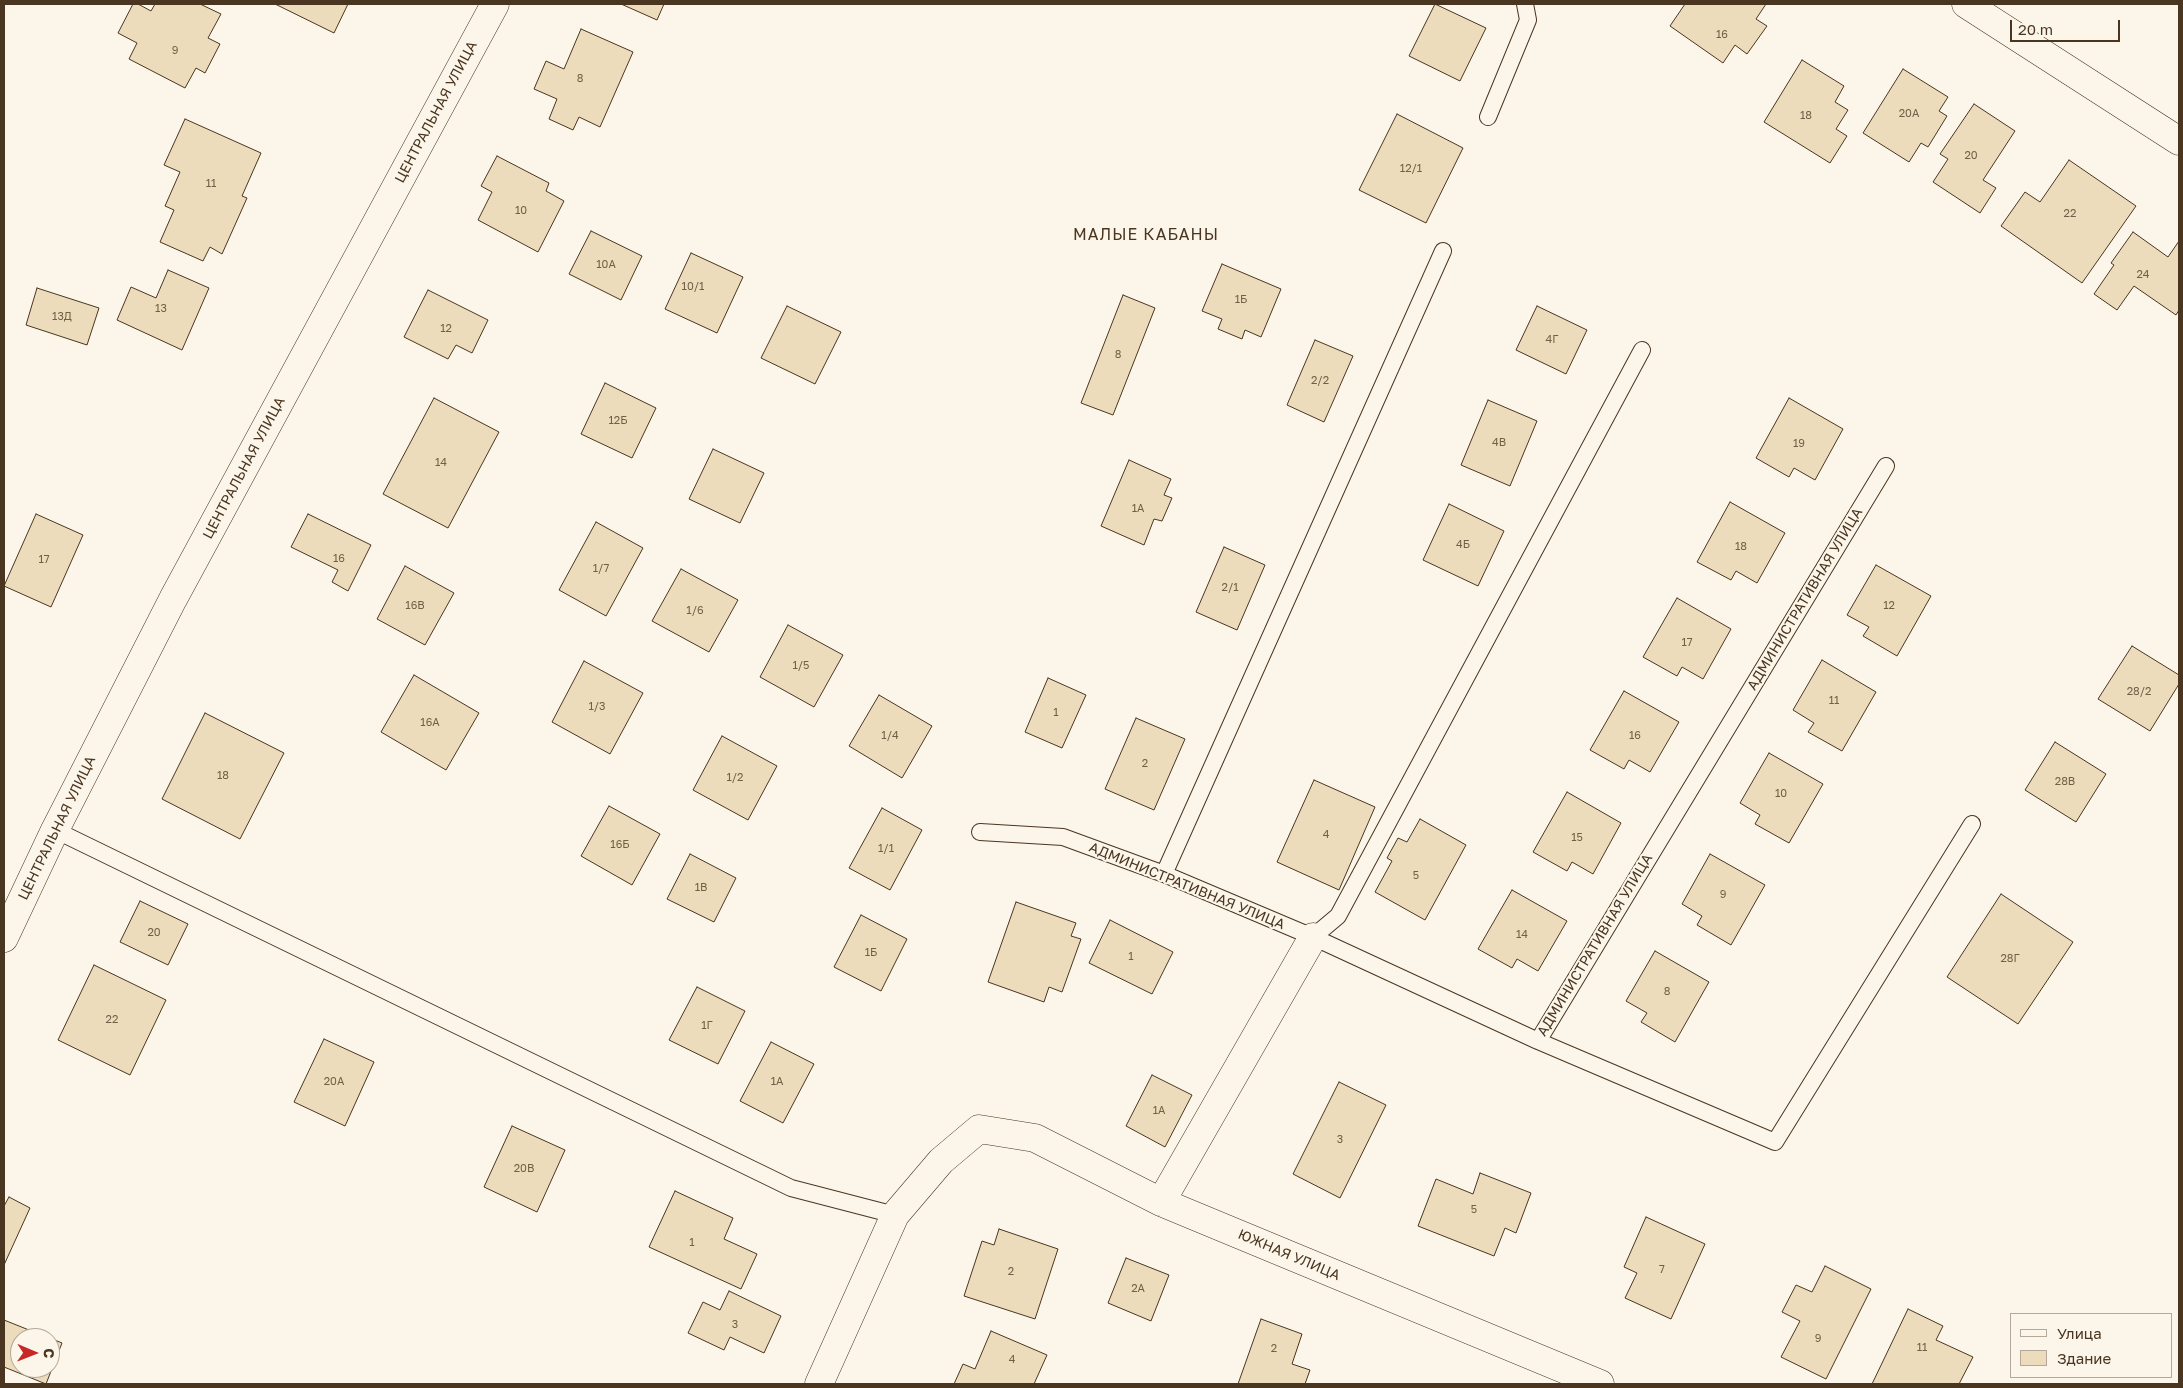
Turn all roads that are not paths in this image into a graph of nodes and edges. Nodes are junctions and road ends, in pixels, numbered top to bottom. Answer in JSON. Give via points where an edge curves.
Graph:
{"nodes":[{"id":1,"x":494,"y":4,"type":"edge"},
{"id":2,"x":1524,"y":4,"type":"edge"},
{"id":3,"x":1966,"y":4,"type":"edge"},
{"id":4,"x":1488,"y":117,"type":"dead end"},
{"id":5,"x":2179,"y":141,"type":"edge"},
{"id":6,"x":1443,"y":251,"type":"dead end"},
{"id":7,"x":1642,"y":350,"type":"dead end"},
{"id":8,"x":1886,"y":466,"type":"dead end"},
{"id":9,"x":1972,"y":824,"type":"dead end"},
{"id":10,"x":55,"y":830,"type":"junction"},
{"id":11,"x":980,"y":832,"type":"dead end"},
{"id":12,"x":1164,"y":874,"type":"junction"},
{"id":13,"x":1313,"y":937,"type":"junction"},
{"id":14,"x":4,"y":938,"type":"edge"},
{"id":15,"x":1538,"y":1041,"type":"junction"},
{"id":16,"x":1161,"y":1202,"type":"junction"},
{"id":17,"x":896,"y":1215,"type":"junction"},
{"id":18,"x":1586,"y":1382,"type":"edge"},
{"id":19,"x":819,"y":1384,"type":"edge"}],
"edges":[{"from":1,"to":10,"type":"street","name":"ЦЕНТРАЛЬНАЯ УЛИЦА","via":[[173,599]]},
{"from":2,"to":4,"type":"lane","via":[[1528,20]]},
{"from":3,"to":5,"type":"street"},
{"from":6,"to":12,"type":"lane"},
{"from":7,"to":13,"type":"lane","via":[[1338,916]]},
{"from":8,"to":15,"type":"lane","name":"АДМИНИСТРАТИВНАЯ УЛИЦА"},
{"from":9,"to":15,"type":"lane","via":[[1775,1142]]},
{"from":10,"to":14,"type":"street","name":"ЦЕНТРАЛЬНАЯ УЛИЦА"},
{"from":10,"to":17,"type":"lane","via":[[791,1188]]},
{"from":11,"to":12,"type":"lane","name":"АДМИНИСТРАТИВНАЯ УЛИЦА","via":[[1063,837]]},
{"from":12,"to":13,"type":"lane","name":"АДМИНИСТРАТИВНАЯ УЛИЦА"},
{"from":13,"to":15,"type":"lane","name":"АДМИНИСТРАТИВНАЯ УЛИЦА"},
{"from":13,"to":16,"type":"street"},
{"from":16,"to":17,"type":"street","name":"ЮЖНАЯ УЛИЦА","via":[[1035,1138],[979,1129],[941,1161]]},
{"from":16,"to":18,"type":"street","name":"ЮЖНАЯ УЛИЦА"},
{"from":17,"to":19,"type":"street"}]}
